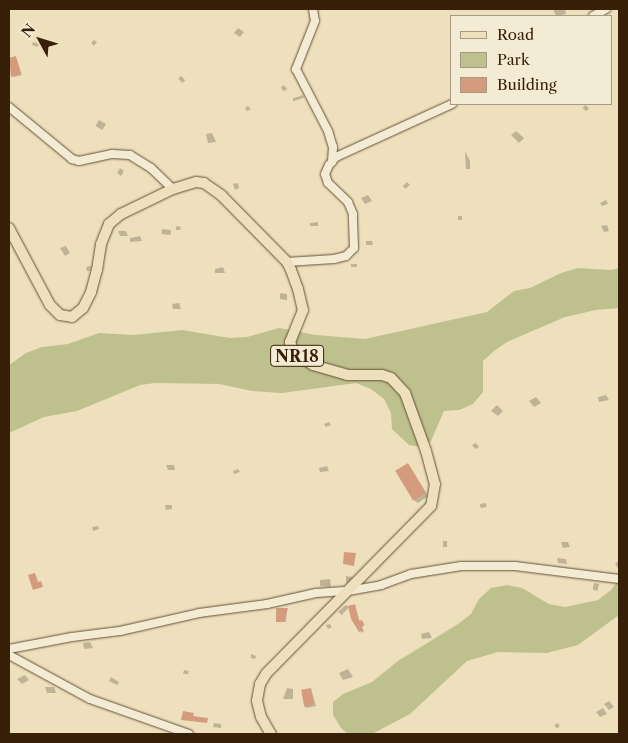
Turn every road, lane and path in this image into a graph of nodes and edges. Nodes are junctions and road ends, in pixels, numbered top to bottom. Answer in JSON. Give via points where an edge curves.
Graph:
{"nodes":[{"id":1,"x":313,"y":9,"type":"edge"},
{"id":2,"x":606,"y":9,"type":"edge"},
{"id":3,"x":595,"y":15,"type":"edge"},
{"id":4,"x":450,"y":105,"type":"edge"},
{"id":5,"x":9,"y":107,"type":"edge"},
{"id":6,"x":332,"y":162,"type":"junction"},
{"id":7,"x":173,"y":189,"type":"junction"},
{"id":8,"x":9,"y":228,"type":"edge"},
{"id":9,"x":286,"y":262,"type":"junction"},
{"id":10,"x":619,"y":579,"type":"edge"},
{"id":11,"x":348,"y":591,"type":"junction"},
{"id":12,"x":9,"y":649,"type":"edge"},
{"id":13,"x":9,"y":654,"type":"edge"},
{"id":14,"x":189,"y":734,"type":"edge"},
{"id":15,"x":269,"y":734,"type":"edge"}],
"edges":[{"from":1,"to":6,"type":"street","via":[[315,21],[296,69],[328,131],[333,147]]},
{"from":2,"to":3,"type":"street"},
{"from":4,"to":6,"type":"street","via":[[371,139]]},
{"from":5,"to":7,"type":"street","via":[[72,159],[80,161],[112,154],[130,156],[151,168]]},
{"from":6,"to":9,"type":"street","via":[[325,174],[328,183],[348,202],[353,214],[354,248],[346,256],[334,259]]},
{"from":7,"to":8,"type":"main road","number":"NR18","via":[[121,214],[109,224],[101,244],[91,292],[83,308],[72,317],[60,315],[50,305]]},
{"from":7,"to":9,"type":"main road","number":"NR18","via":[[196,182],[212,186]]},
{"from":9,"to":11,"type":"main road","number":"NR18","via":[[303,310],[292,335],[291,349],[299,358],[314,365],[355,376],[382,375],[400,386],[415,418],[435,484],[431,506],[425,515]]},
{"from":10,"to":11,"type":"street","via":[[515,566],[461,566],[411,574],[381,585]]},
{"from":11,"to":12,"type":"street","via":[[316,593],[268,604],[199,613],[120,631],[72,636]]},
{"from":11,"to":15,"type":"main road","number":"NR18","via":[[273,665],[260,684],[258,709]]},
{"from":13,"to":14,"type":"street","via":[[90,699]]}]}
